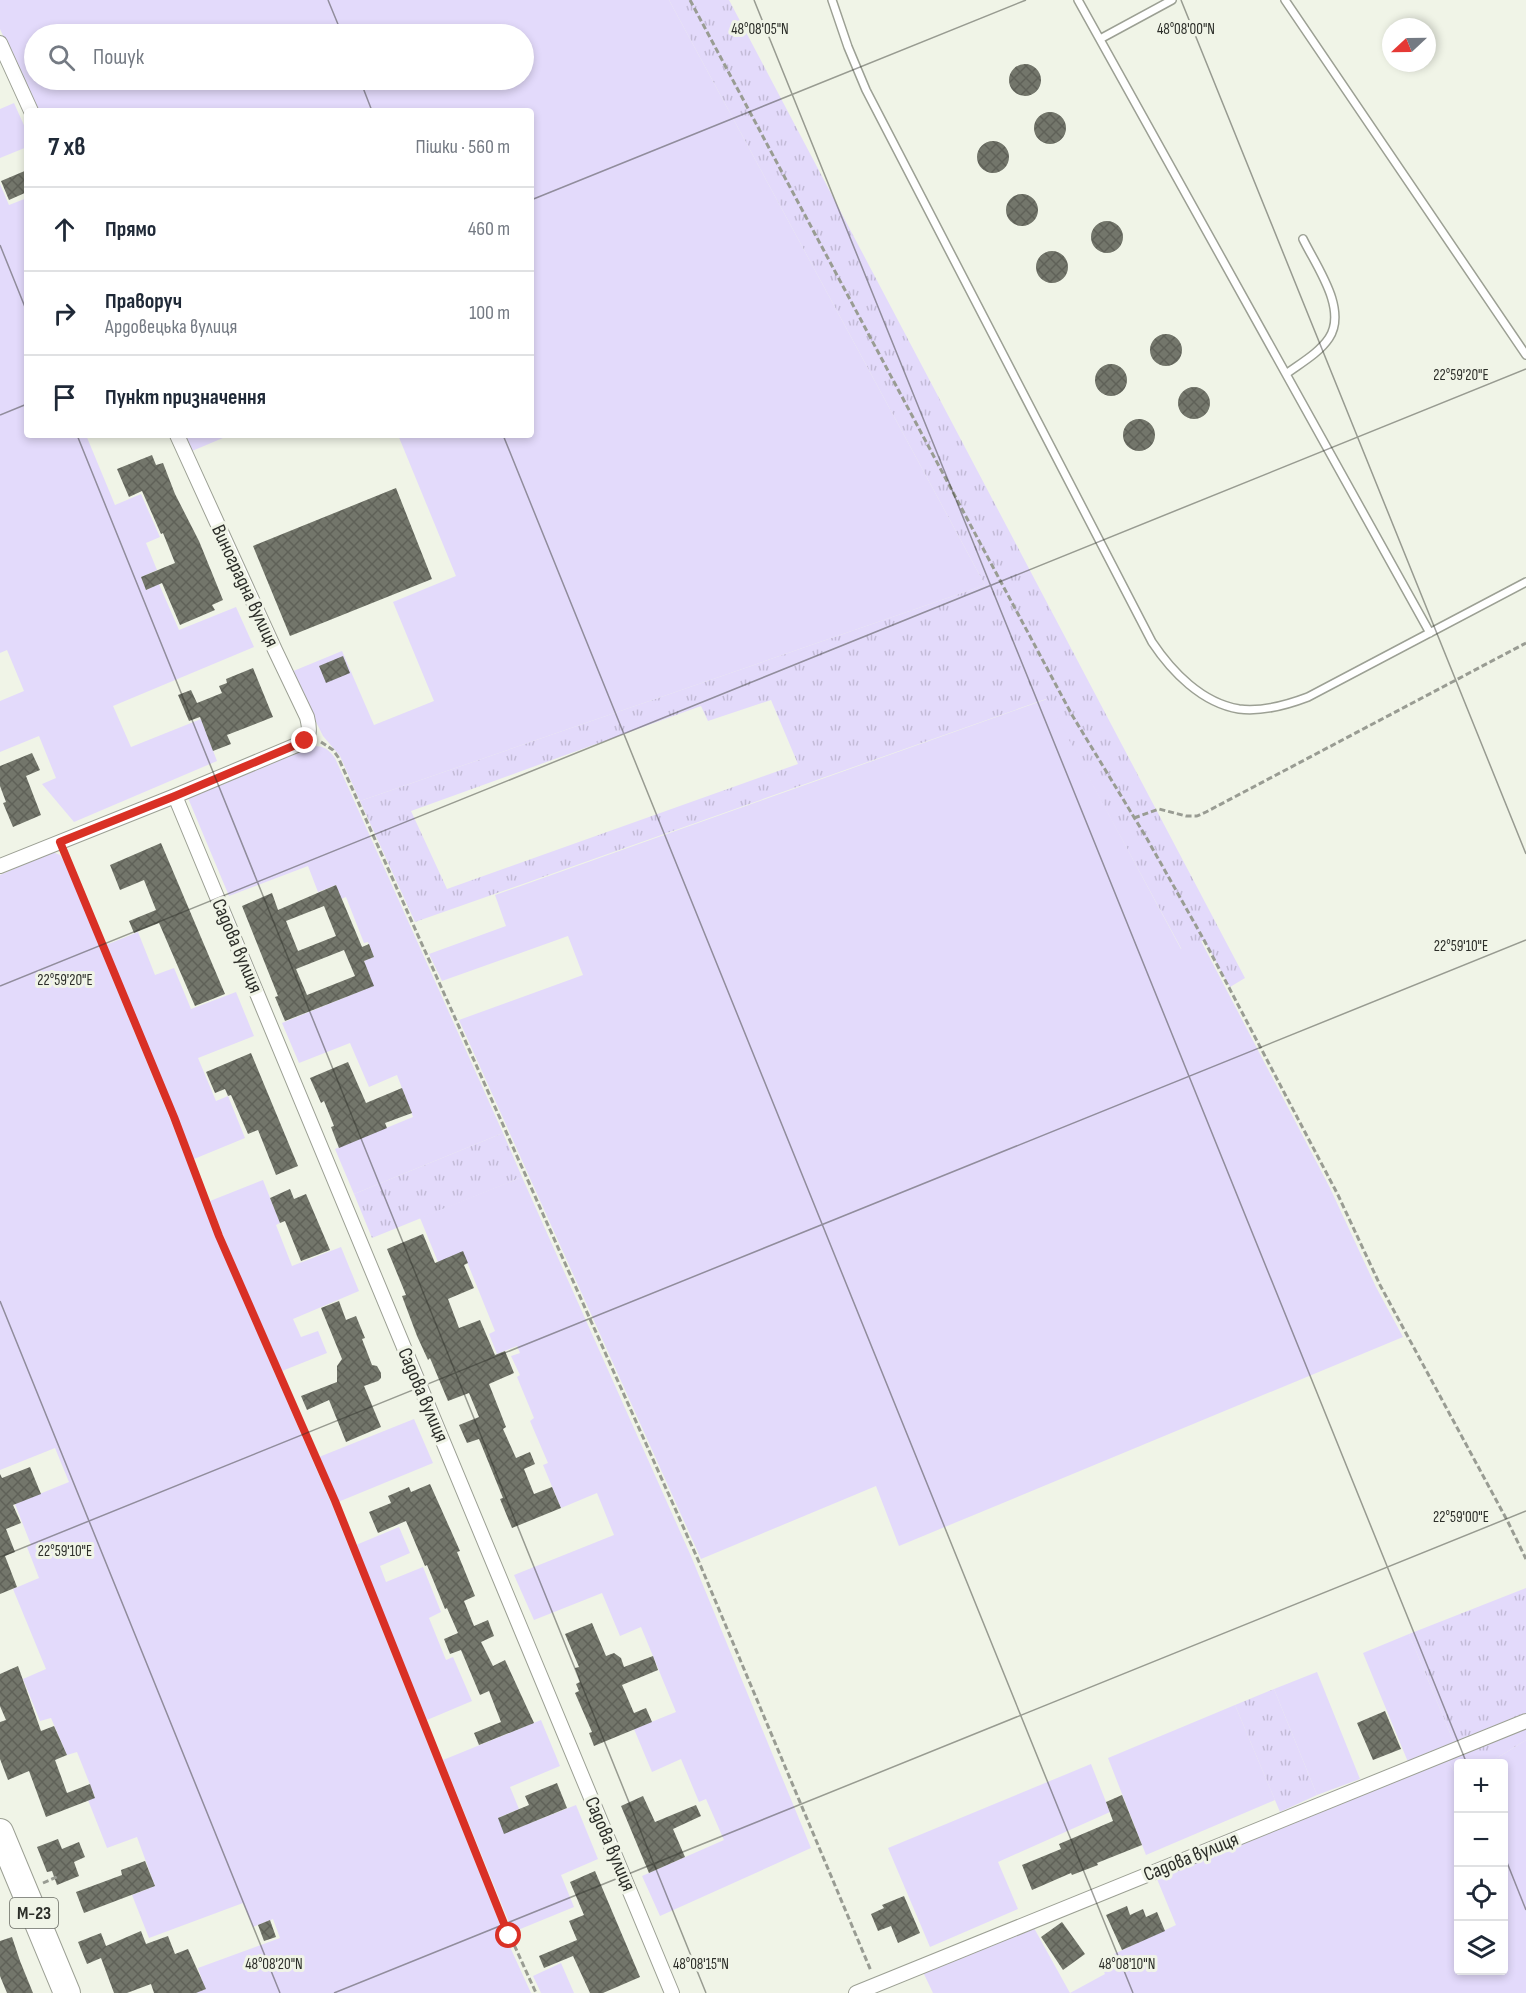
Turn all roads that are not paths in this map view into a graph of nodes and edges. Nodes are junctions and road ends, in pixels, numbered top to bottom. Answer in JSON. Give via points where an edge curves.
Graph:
{"nodes":[{"id":1,"x":832,"y":0,"type":"edge"},
{"id":2,"x":1078,"y":0,"type":"edge"},
{"id":3,"x":1172,"y":0,"type":"edge"},
{"id":4,"x":1285,"y":0,"type":"edge"},
{"id":5,"x":1100,"y":39,"type":"junction"},
{"id":6,"x":0,"y":43,"type":"edge"},
{"id":7,"x":30,"y":108,"type":"edge"},
{"id":8,"x":1303,"y":239,"type":"dead end"},
{"id":9,"x":1526,"y":355,"type":"edge"},
{"id":10,"x":1286,"y":374,"type":"junction"},
{"id":11,"x":178,"y":438,"type":"edge"},
{"id":12,"x":1526,"y":582,"type":"edge"},
{"id":13,"x":1430,"y":633,"type":"junction"},
{"id":14,"x":175,"y":796,"type":"junction"},
{"id":15,"x":2,"y":860,"type":"edge"},
{"id":16,"x":1526,"y":1721,"type":"edge"},
{"id":17,"x":0,"y":1833,"type":"edge"},
{"id":18,"x":67,"y":1993,"type":"edge"},
{"id":19,"x":672,"y":1993,"type":"edge"},
{"id":20,"x":856,"y":1993,"type":"edge"}],
"edges":[{"from":1,"to":13,"type":"lane","via":[[866,90],[1166,663],[1201,693],[1221,703],[1239,709],[1262,709],[1308,697]]},
{"from":2,"to":5,"type":"lane"},
{"from":3,"to":5,"type":"lane"},
{"from":4,"to":9,"type":"lane"},
{"from":5,"to":10,"type":"lane"},
{"from":6,"to":7,"type":"street"},
{"from":8,"to":10,"type":"lane","via":[[1328,288],[1336,323],[1318,351]]},
{"from":10,"to":13,"type":"lane"},
{"from":11,"to":14,"type":"street","name":"Виноградна вулиця","via":[[310,728],[305,741]]},
{"from":12,"to":13,"type":"lane"},
{"from":14,"to":15,"type":"street","via":[[60,842]]},
{"from":14,"to":19,"type":"street","name":"Садова вулиця"},
{"from":16,"to":20,"type":"street","name":"Садова вулиця"},
{"from":17,"to":18,"type":"highway","number":"М-23"}]}
